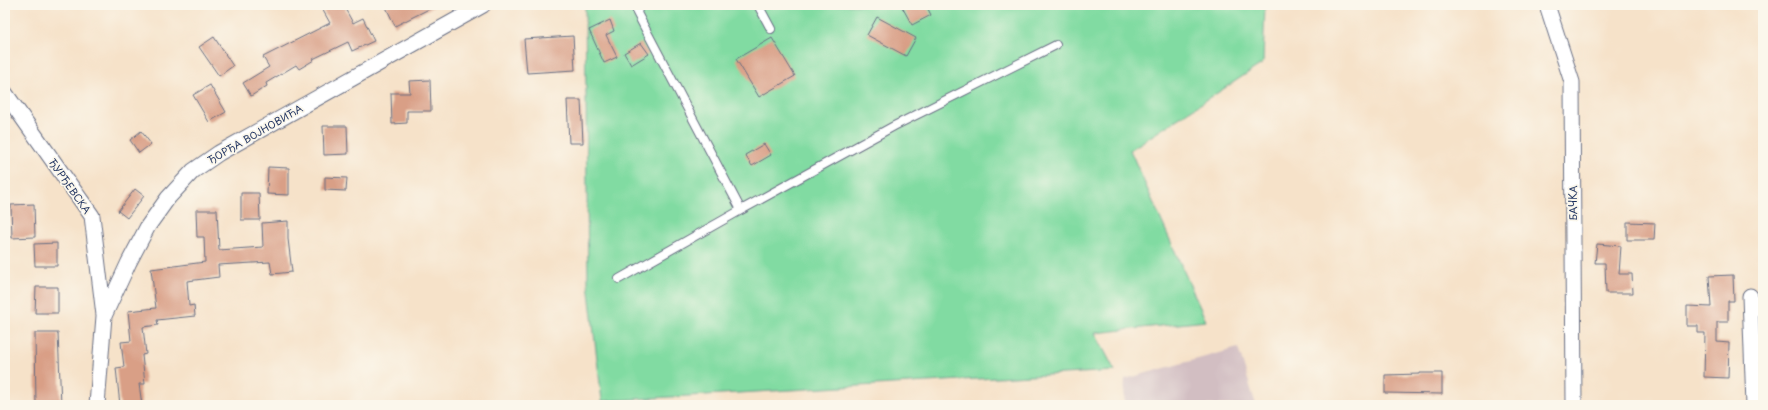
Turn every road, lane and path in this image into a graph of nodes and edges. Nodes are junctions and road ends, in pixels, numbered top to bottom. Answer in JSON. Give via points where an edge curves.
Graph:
{"nodes":[{"id":1,"x":482,"y":5,"type":"edge"},
{"id":2,"x":639,"y":5,"type":"edge"},
{"id":3,"x":758,"y":5,"type":"edge"},
{"id":4,"x":1547,"y":5,"type":"edge"},
{"id":5,"x":771,"y":29,"type":"dead end"},
{"id":6,"x":1056,"y":45,"type":"dead end"},
{"id":7,"x":5,"y":93,"type":"edge"},
{"id":8,"x":740,"y":210,"type":"junction"},
{"id":9,"x":619,"y":279,"type":"dead end"},
{"id":10,"x":1750,"y":296,"type":"dead end"},
{"id":11,"x":104,"y":316,"type":"junction"},
{"id":12,"x":97,"y":405,"type":"edge"},
{"id":13,"x":1574,"y":405,"type":"edge"},
{"id":14,"x":1754,"y":405,"type":"edge"}],
"edges":[{"from":1,"to":11,"type":"street","name":"ЂОРЂА ВОЈНОВИЋА","via":[[219,153],[193,171],[168,198],[148,226],[128,262]]},
{"from":2,"to":8,"type":"lane","via":[[637,13]]},
{"from":3,"to":5,"type":"lane"},
{"from":4,"to":13,"type":"street","name":"БАЧКА","via":[[1572,82]]},
{"from":6,"to":8,"type":"lane","via":[[894,126]]},
{"from":7,"to":11,"type":"street","name":"ЂУРЂЕВСКА","via":[[92,216]]},
{"from":8,"to":9,"type":"lane"},
{"from":10,"to":14,"type":"street"},
{"from":11,"to":12,"type":"street","name":"ЂОРЂА ВОЈНОВИЋА"}]}
